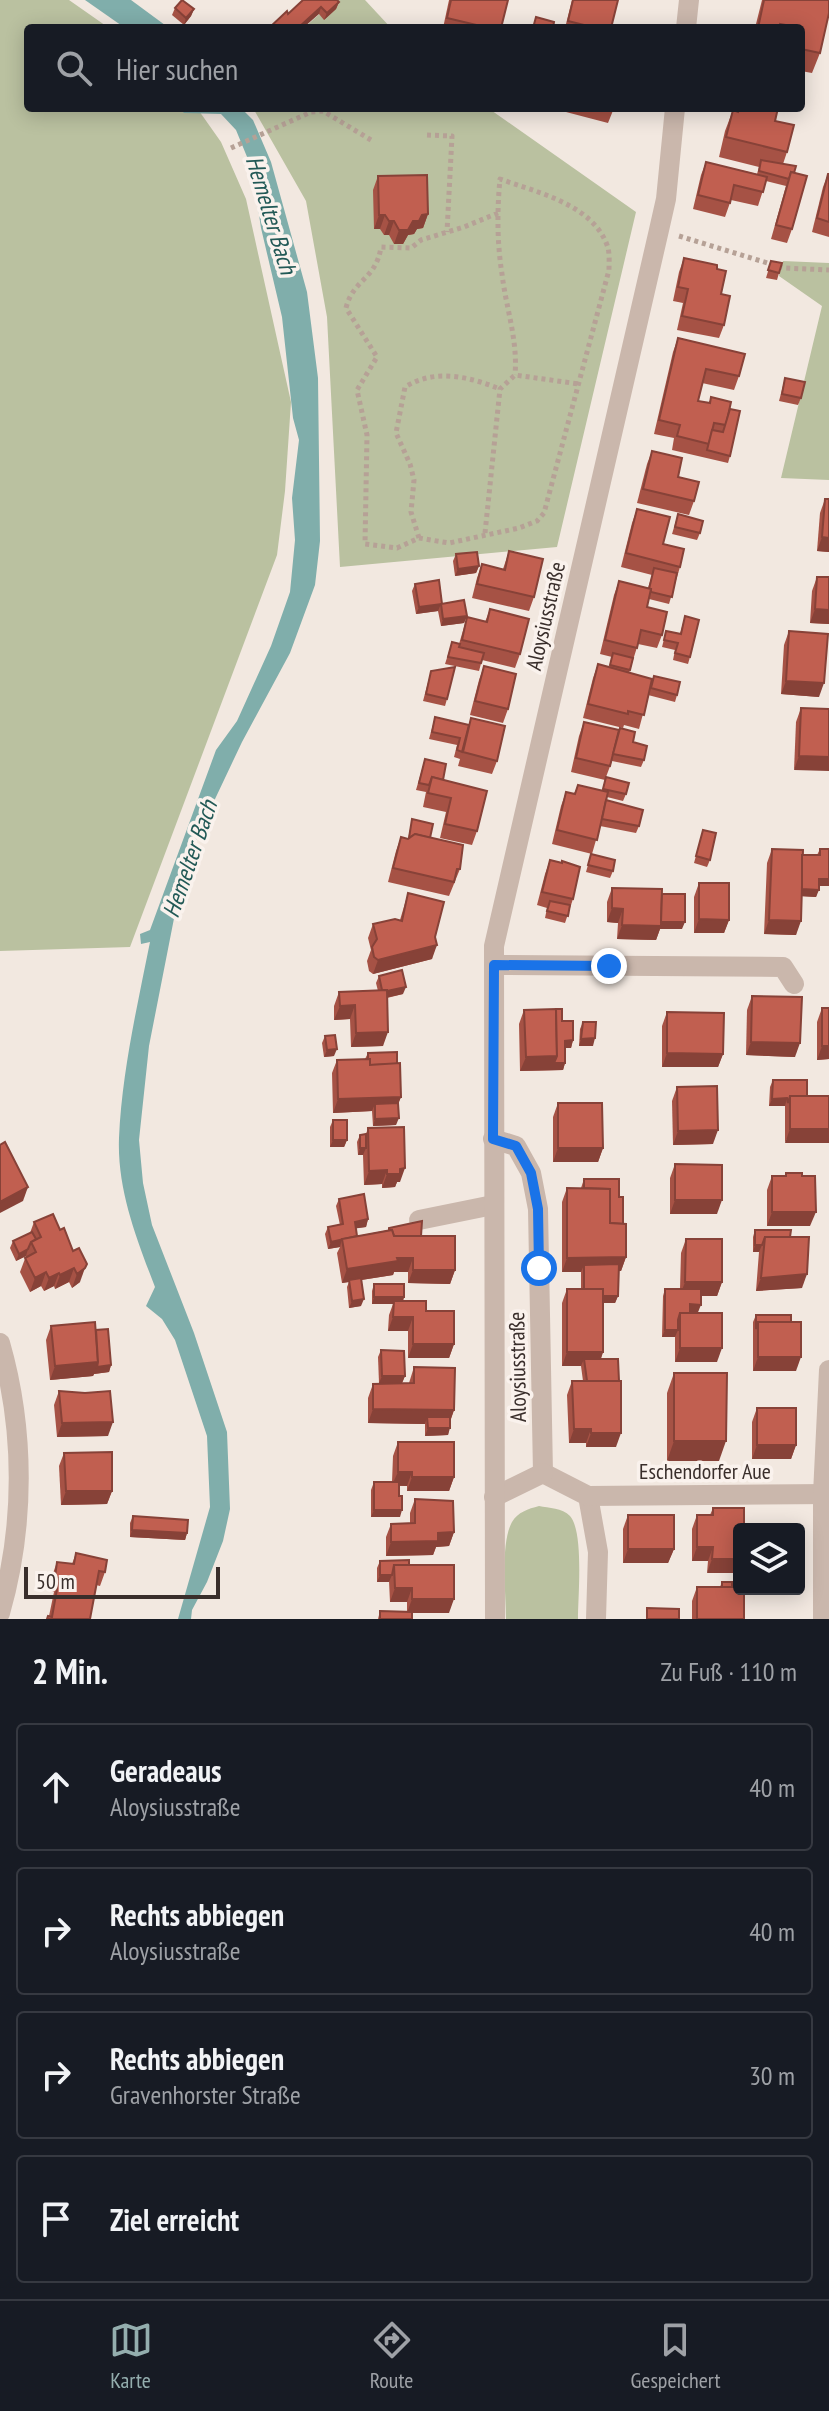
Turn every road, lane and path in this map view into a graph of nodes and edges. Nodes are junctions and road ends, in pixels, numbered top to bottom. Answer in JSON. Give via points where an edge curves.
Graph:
{"nodes":[{"id":1,"x":689,"y":0,"type":"edge"},
{"id":2,"x":686,"y":24,"type":"edge"},
{"id":3,"x":311,"y":112,"type":"edge"},
{"id":4,"x":325,"y":112,"type":"edge"},
{"id":5,"x":675,"y":112,"type":"edge"},
{"id":6,"x":427,"y":135,"type":"dead end"},
{"id":7,"x":371,"y":140,"type":"dead end"},
{"id":8,"x":235,"y":147,"type":"dead end"},
{"id":9,"x":498,"y":213,"type":"junction"},
{"id":10,"x":659,"y":230,"type":"junction"},
{"id":11,"x":447,"y":232,"type":"junction"},
{"id":12,"x":829,"y":270,"type":"edge"},
{"id":13,"x":515,"y":375,"type":"junction"},
{"id":14,"x":579,"y":384,"type":"junction"},
{"id":15,"x":500,"y":389,"type":"junction"},
{"id":16,"x":485,"y":533,"type":"junction"},
{"id":17,"x":419,"y":538,"type":"junction"},
{"id":18,"x":494,"y":965,"type":"junction"},
{"id":19,"x":794,"y":984,"type":"dead end"},
{"id":20,"x":493,"y":1139,"type":"junction"},
{"id":21,"x":493,"y":1205,"type":"junction"},
{"id":22,"x":419,"y":1220,"type":"edge"},
{"id":23,"x":0,"y":1343,"type":"edge"},
{"id":24,"x":829,"y":1370,"type":"edge"},
{"id":25,"x":543,"y":1473,"type":"junction"},
{"id":26,"x":826,"y":1494,"type":"edge"},
{"id":27,"x":588,"y":1496,"type":"junction"},
{"id":28,"x":494,"y":1497,"type":"junction"},
{"id":29,"x":0,"y":1613,"type":"edge"},
{"id":30,"x":495,"y":1619,"type":"edge"},
{"id":31,"x":596,"y":1619,"type":"edge"},
{"id":32,"x":823,"y":1619,"type":"edge"}],
"edges":[{"from":1,"to":2,"type":"street"},
{"from":3,"to":8,"type":"path"},
{"from":4,"to":7,"type":"path"},
{"from":5,"to":10,"type":"street","name":"Aloysiusstraße"},
{"from":6,"to":11,"type":"path","via":[[452,136]]},
{"from":9,"to":11,"type":"path"},
{"from":9,"to":13,"type":"path"},
{"from":9,"to":14,"type":"path","via":[[500,179],[563,202],[591,222],[608,245],[609,270]]},
{"from":10,"to":12,"type":"path","via":[[784,268]]},
{"from":10,"to":18,"type":"street","name":"Aloysiusstraße","via":[[494,946]]},
{"from":11,"to":17,"type":"path","via":[[411,248],[381,247],[379,263],[349,294],[346,308],[377,357],[357,390],[367,435],[365,544],[397,548]]},
{"from":13,"to":14,"type":"path"},
{"from":13,"to":15,"type":"path"},
{"from":14,"to":16,"type":"path","via":[[544,513],[519,528]]},
{"from":15,"to":16,"type":"path"},
{"from":15,"to":17,"type":"path","via":[[457,375],[417,380],[405,387],[396,433],[414,480],[411,512]]},
{"from":16,"to":17,"type":"path","via":[[449,543]]},
{"from":18,"to":19,"type":"street","via":[[783,967]]},
{"from":18,"to":20,"type":"street","name":"Aloysiusstraße"},
{"from":20,"to":21,"type":"street","name":"Aloysiusstraße"},
{"from":20,"to":25,"type":"street","name":"Aloysiusstraße","via":[[516,1146],[531,1173],[538,1209]]},
{"from":21,"to":22,"type":"street"},
{"from":21,"to":28,"type":"street","name":"Aloysiusstraße"},
{"from":23,"to":29,"type":"street","via":[[18,1439],[18,1512],[11,1575]]},
{"from":24,"to":26,"type":"street"},
{"from":25,"to":27,"type":"street"},
{"from":25,"to":28,"type":"street"},
{"from":26,"to":27,"type":"street","name":"Eschendorfer Aue"},
{"from":26,"to":32,"type":"street"},
{"from":27,"to":31,"type":"street","via":[[598,1552]]},
{"from":28,"to":30,"type":"street","name":"Aloysiusstraße"}]}
